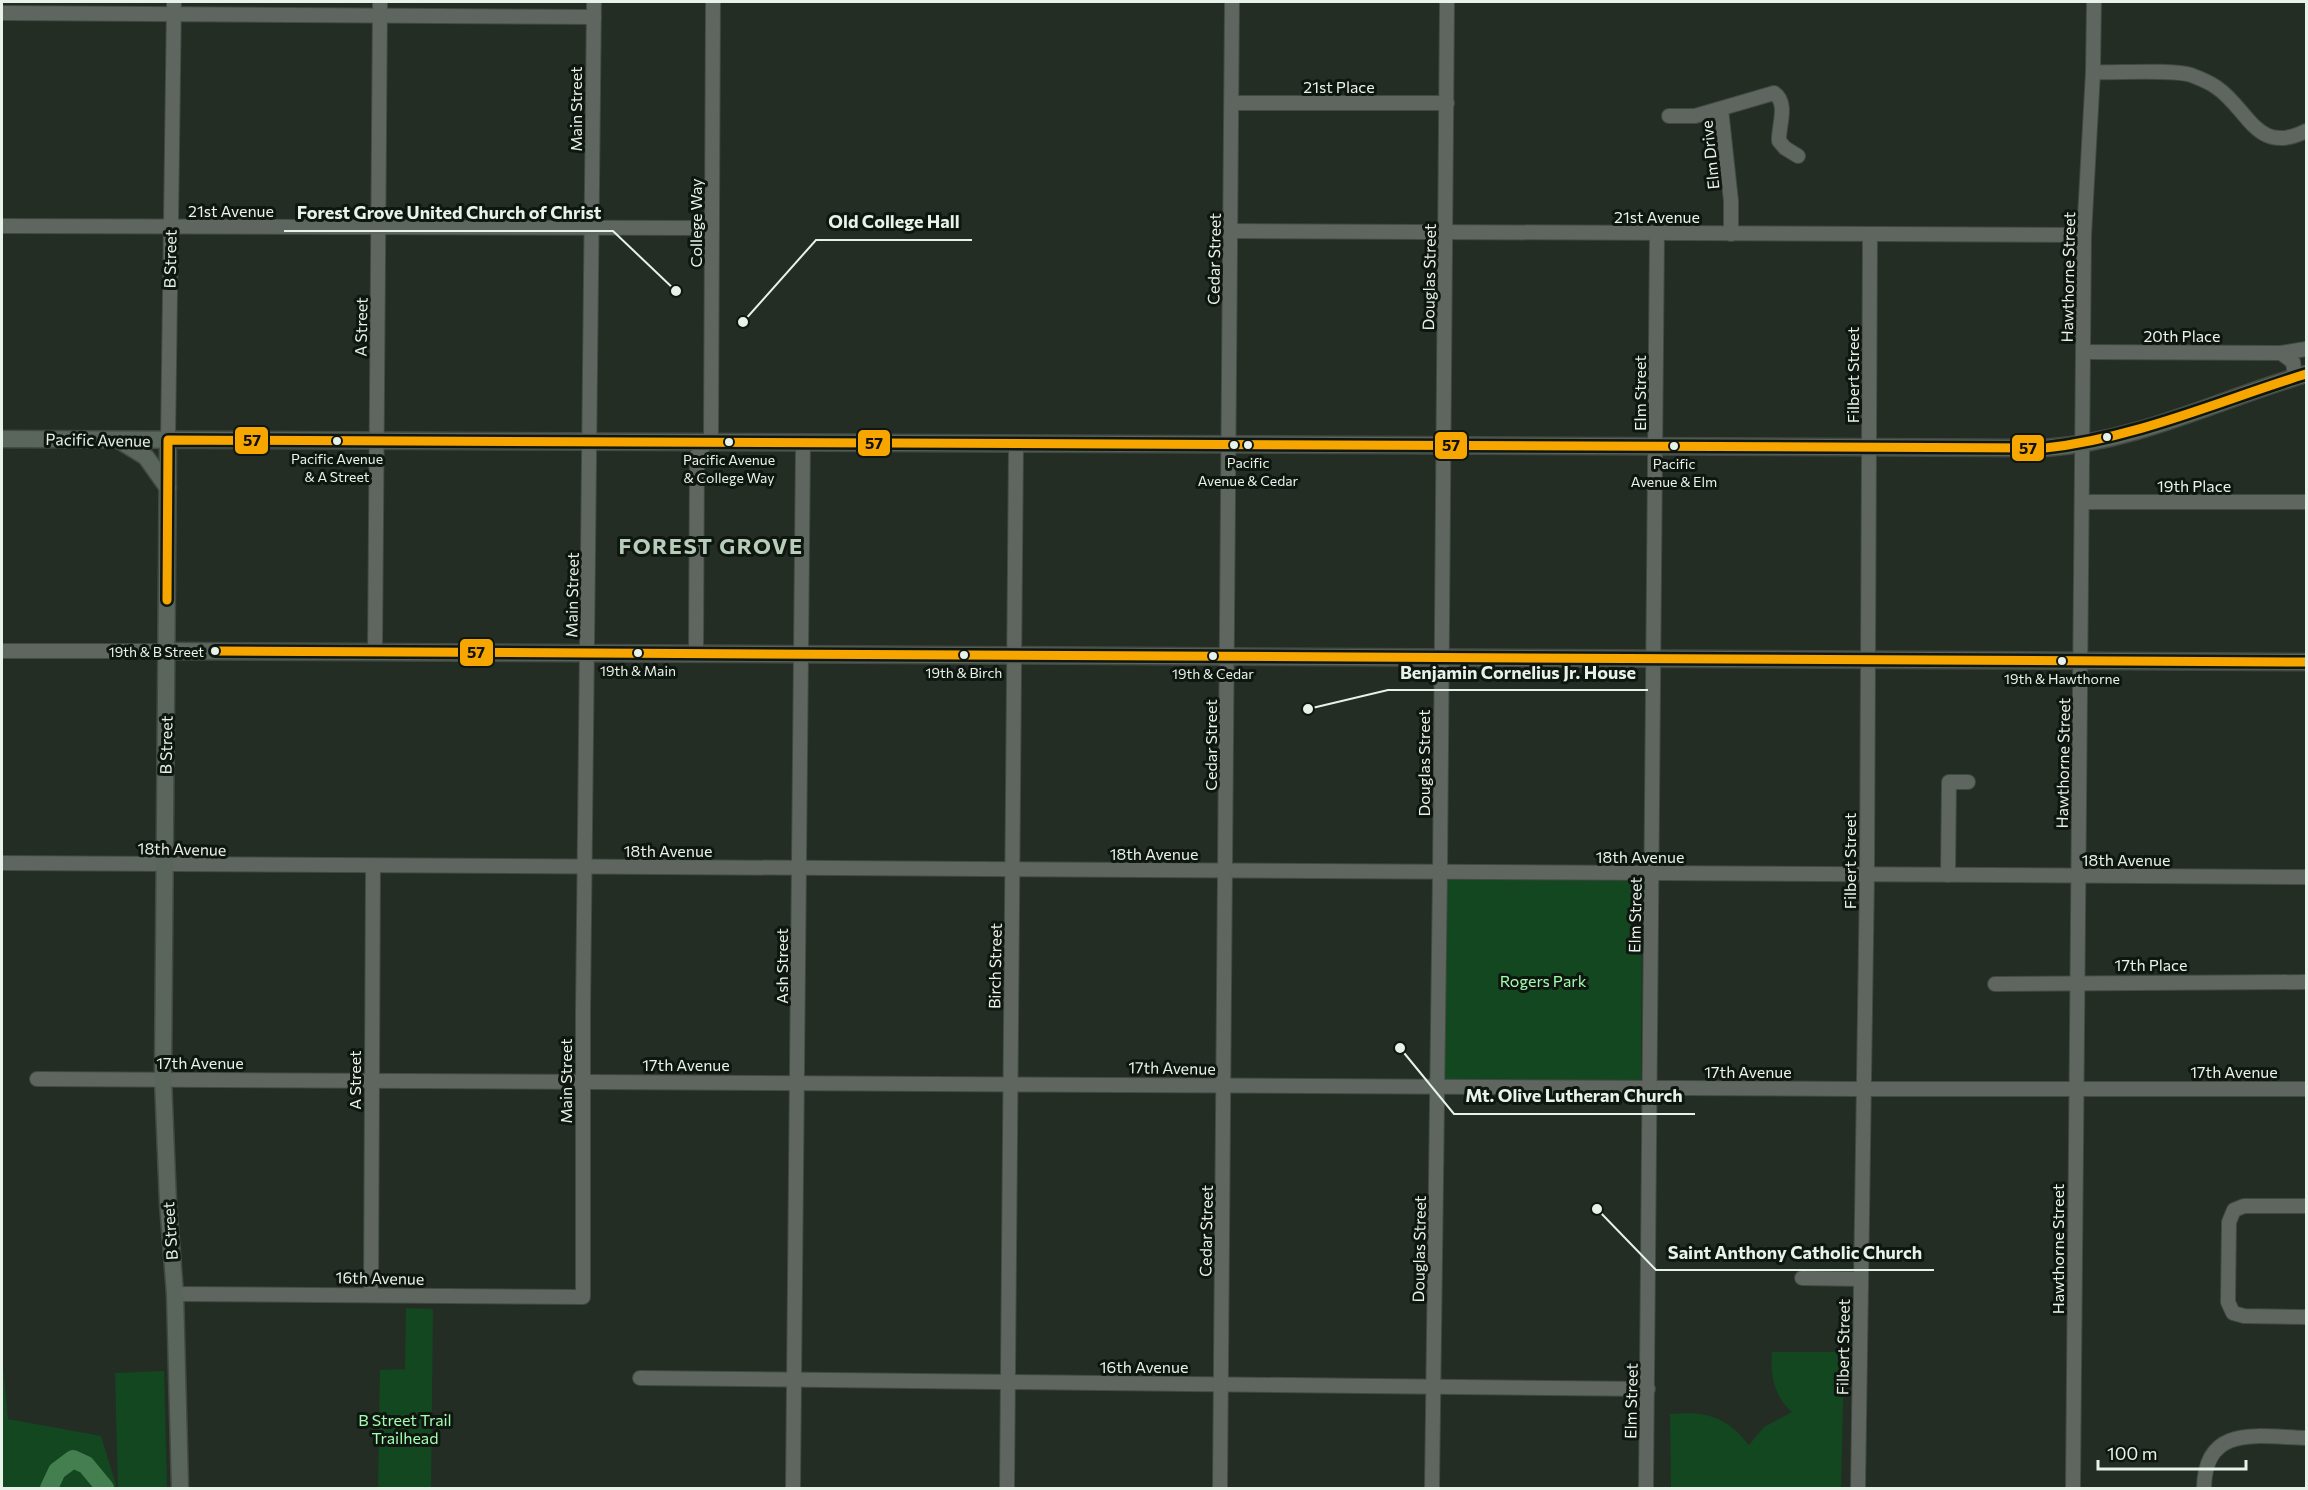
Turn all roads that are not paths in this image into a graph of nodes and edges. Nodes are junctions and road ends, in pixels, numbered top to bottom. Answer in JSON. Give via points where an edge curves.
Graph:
{"nodes":[{"id":1,"x":594,"y":2,"type":"edge"},
{"id":2,"x":714,"y":2,"type":"edge"},
{"id":3,"x":1232,"y":2,"type":"edge"},
{"id":4,"x":1447,"y":2,"type":"edge"},
{"id":5,"x":2094,"y":2,"type":"edge"},
{"id":6,"x":174,"y":7,"type":"edge"},
{"id":7,"x":380,"y":8,"type":"edge"},
{"id":8,"x":2,"y":13,"type":"edge"},
{"id":9,"x":594,"y":17,"type":"junction"},
{"id":10,"x":2093,"y":72,"type":"junction"},
{"id":11,"x":1232,"y":103,"type":"junction"},
{"id":12,"x":1447,"y":103,"type":"junction"},
{"id":13,"x":1721,"y":109,"type":"junction"},
{"id":14,"x":1669,"y":116,"type":"dead end"},
{"id":15,"x":2307,"y":131,"type":"edge"},
{"id":16,"x":1798,"y":156,"type":"dead end"},
{"id":17,"x":2,"y":226,"type":"edge"},
{"id":18,"x":171,"y":227,"type":"junction"},
{"id":19,"x":379,"y":228,"type":"junction"},
{"id":20,"x":712,"y":228,"type":"junction"},
{"id":21,"x":592,"y":229,"type":"junction"},
{"id":22,"x":1231,"y":231,"type":"junction"},
{"id":23,"x":1446,"y":232,"type":"junction"},
{"id":24,"x":1657,"y":233,"type":"junction"},
{"id":25,"x":1731,"y":234,"type":"junction"},
{"id":26,"x":1870,"y":234,"type":"junction"},
{"id":27,"x":2084,"y":235,"type":"junction"},
{"id":28,"x":2307,"y":350,"type":"edge"},
{"id":29,"x":2083,"y":352,"type":"junction"},
{"id":30,"x":2281,"y":353,"type":"junction"},
{"id":31,"x":2301,"y":375,"type":"edge"},
{"id":32,"x":2,"y":439,"type":"edge"},
{"id":33,"x":118,"y":440,"type":"junction"},
{"id":34,"x":168,"y":440,"type":"junction"},
{"id":35,"x":376,"y":441,"type":"junction"},
{"id":36,"x":590,"y":442,"type":"junction"},
{"id":37,"x":706,"y":443,"type":"junction"},
{"id":38,"x":803,"y":443,"type":"junction"},
{"id":39,"x":1016,"y":444,"type":"junction"},
{"id":40,"x":1228,"y":445,"type":"junction"},
{"id":41,"x":2083,"y":445,"type":"junction"},
{"id":42,"x":1443,"y":447,"type":"junction"},
{"id":43,"x":1656,"y":447,"type":"junction"},
{"id":44,"x":1869,"y":448,"type":"junction"},
{"id":45,"x":168,"y":488,"type":"junction"},
{"id":46,"x":2082,"y":502,"type":"junction"},
{"id":47,"x":2307,"y":502,"type":"edge"},
{"id":48,"x":2,"y":651,"type":"edge"},
{"id":49,"x":166,"y":651,"type":"junction"},
{"id":50,"x":375,"y":652,"type":"junction"},
{"id":51,"x":588,"y":653,"type":"junction"},
{"id":52,"x":696,"y":653,"type":"junction"},
{"id":53,"x":801,"y":655,"type":"junction"},
{"id":54,"x":1014,"y":656,"type":"junction"},
{"id":55,"x":1227,"y":657,"type":"junction"},
{"id":56,"x":1441,"y":657,"type":"junction"},
{"id":57,"x":1653,"y":658,"type":"junction"},
{"id":58,"x":1866,"y":660,"type":"junction"},
{"id":59,"x":2081,"y":661,"type":"junction"},
{"id":60,"x":2307,"y":662,"type":"edge"},
{"id":61,"x":1968,"y":782,"type":"dead end"},
{"id":62,"x":2,"y":863,"type":"edge"},
{"id":63,"x":164,"y":865,"type":"junction"},
{"id":64,"x":373,"y":866,"type":"junction"},
{"id":65,"x":584,"y":867,"type":"junction"},
{"id":66,"x":799,"y":868,"type":"junction"},
{"id":67,"x":1012,"y":870,"type":"junction"},
{"id":68,"x":1227,"y":872,"type":"junction"},
{"id":69,"x":1440,"y":873,"type":"junction"},
{"id":70,"x":1652,"y":874,"type":"junction"},
{"id":71,"x":1867,"y":875,"type":"junction"},
{"id":72,"x":1948,"y":875,"type":"junction"},
{"id":73,"x":2078,"y":876,"type":"junction"},
{"id":74,"x":2307,"y":877,"type":"edge"},
{"id":75,"x":2076,"y":981,"type":"junction"},
{"id":76,"x":2307,"y":982,"type":"edge"},
{"id":77,"x":1995,"y":984,"type":"dead end"},
{"id":78,"x":37,"y":1079,"type":"dead end"},
{"id":79,"x":163,"y":1079,"type":"junction"},
{"id":80,"x":372,"y":1080,"type":"junction"},
{"id":81,"x":583,"y":1081,"type":"junction"},
{"id":82,"x":797,"y":1082,"type":"junction"},
{"id":83,"x":1010,"y":1083,"type":"junction"},
{"id":84,"x":1224,"y":1085,"type":"junction"},
{"id":85,"x":1438,"y":1086,"type":"junction"},
{"id":86,"x":1650,"y":1087,"type":"junction"},
{"id":87,"x":2076,"y":1088,"type":"junction"},
{"id":88,"x":1864,"y":1089,"type":"junction"},
{"id":89,"x":2307,"y":1089,"type":"edge"},
{"id":90,"x":2307,"y":1206,"type":"edge"},
{"id":91,"x":1802,"y":1278,"type":"dead end"},
{"id":92,"x":1861,"y":1279,"type":"junction"},
{"id":93,"x":176,"y":1294,"type":"junction"},
{"id":94,"x":371,"y":1294,"type":"junction"},
{"id":95,"x":583,"y":1297,"type":"joint"},
{"id":96,"x":2307,"y":1317,"type":"edge"},
{"id":97,"x":640,"y":1378,"type":"dead end"},
{"id":98,"x":793,"y":1380,"type":"junction"},
{"id":99,"x":1008,"y":1382,"type":"junction"},
{"id":100,"x":1220,"y":1383,"type":"junction"},
{"id":101,"x":1434,"y":1387,"type":"junction"},
{"id":102,"x":1648,"y":1389,"type":"junction"},
{"id":103,"x":2307,"y":1438,"type":"edge"},
{"id":104,"x":180,"y":1488,"type":"edge"},
{"id":105,"x":793,"y":1488,"type":"edge"},
{"id":106,"x":1007,"y":1488,"type":"edge"},
{"id":107,"x":1220,"y":1488,"type":"edge"},
{"id":108,"x":1432,"y":1488,"type":"edge"},
{"id":109,"x":1646,"y":1488,"type":"edge"},
{"id":110,"x":1858,"y":1488,"type":"edge"},
{"id":111,"x":2073,"y":1488,"type":"edge"},
{"id":112,"x":2204,"y":1488,"type":"edge"}],
"edges":[{"from":1,"to":9,"type":"street","name":"Main Street"},
{"from":2,"to":20,"type":"street","name":"College Way"},
{"from":3,"to":11,"type":"street","name":"Cedar Street"},
{"from":4,"to":12,"type":"street","name":"Douglas Street"},
{"from":5,"to":10,"type":"street","name":"Hawthorne Street"},
{"from":6,"to":7,"type":"street"},
{"from":6,"to":8,"type":"street"},
{"from":6,"to":18,"type":"street","name":"B Street"},
{"from":7,"to":9,"type":"street"},
{"from":7,"to":19,"type":"street","name":"A Street"},
{"from":9,"to":21,"type":"street","name":"Main Street"},
{"from":10,"to":15,"type":"street","via":[[2189,74],[2216,87],[2252,127],[2265,135],[2280,138]]},
{"from":10,"to":27,"type":"street","name":"Hawthorne Street"},
{"from":11,"to":12,"type":"street","name":"21st Place"},
{"from":11,"to":22,"type":"street","name":"Cedar Street"},
{"from":12,"to":23,"type":"street","name":"Douglas Street"},
{"from":13,"to":14,"type":"street","via":[[1695,116]]},
{"from":13,"to":16,"type":"street","via":[[1765,94],[1778,95],[1782,108],[1779,141]]},
{"from":13,"to":25,"type":"street","name":"Elm Drive"},
{"from":17,"to":18,"type":"street","name":"21st Avenue"},
{"from":18,"to":19,"type":"street","name":"21st Avenue"},
{"from":18,"to":34,"type":"street","name":"B Street"},
{"from":19,"to":21,"type":"street","name":"21st Avenue"},
{"from":19,"to":35,"type":"street","name":"A Street"},
{"from":20,"to":21,"type":"street","name":"21st Avenue"},
{"from":20,"to":37,"type":"street","name":"College Way","via":[[711,436]]},
{"from":21,"to":36,"type":"street","name":"Main Street"},
{"from":22,"to":23,"type":"street","name":"21st Avenue"},
{"from":22,"to":40,"type":"street","name":"Cedar Street"},
{"from":23,"to":24,"type":"street","name":"21st Avenue"},
{"from":23,"to":42,"type":"street","name":"Douglas Street"},
{"from":24,"to":25,"type":"street","name":"21st Avenue"},
{"from":24,"to":43,"type":"street","name":"Elm Street"},
{"from":25,"to":26,"type":"street","name":"21st Avenue"},
{"from":26,"to":27,"type":"street","name":"21st Avenue"},
{"from":26,"to":44,"type":"street","name":"Filbert Street"},
{"from":27,"to":29,"type":"street","name":"Hawthorne Street"},
{"from":28,"to":30,"type":"street","name":"20th Place"},
{"from":29,"to":30,"type":"street","name":"20th Place"},
{"from":29,"to":41,"type":"street","name":"Hawthorne Street"},
{"from":30,"to":31,"type":"street","via":[[2287,355]]},
{"from":31,"to":41,"type":"main road","name":"Pacific Avenue","via":[[2149,427]]},
{"from":32,"to":33,"type":"main road","name":"Pacific Avenue"},
{"from":33,"to":34,"type":"main road","name":"Pacific Avenue"},
{"from":33,"to":45,"type":"main road","via":[[146,457]]},
{"from":34,"to":35,"type":"main road","name":"Pacific Avenue"},
{"from":34,"to":45,"type":"main road","name":"B Street"},
{"from":35,"to":36,"type":"main road","name":"Pacific Avenue"},
{"from":35,"to":50,"type":"street","name":"A Street"},
{"from":36,"to":37,"type":"main road","name":"Pacific Avenue"},
{"from":36,"to":51,"type":"street","name":"Main Street"},
{"from":37,"to":38,"type":"main road","name":"Pacific Avenue"},
{"from":37,"to":52,"type":"street","name":"College Way","via":[[697,455]]},
{"from":38,"to":39,"type":"main road","name":"Pacific Avenue"},
{"from":38,"to":53,"type":"street","name":"Ash Street"},
{"from":39,"to":40,"type":"main road","name":"Pacific Avenue"},
{"from":39,"to":54,"type":"street","name":"Birch Street"},
{"from":40,"to":42,"type":"main road","name":"Pacific Avenue"},
{"from":40,"to":55,"type":"street","name":"Cedar Street"},
{"from":41,"to":44,"type":"main road","name":"Pacific Avenue"},
{"from":41,"to":46,"type":"street","name":"Hawthorne Street"},
{"from":42,"to":43,"type":"main road","name":"Pacific Avenue"},
{"from":42,"to":56,"type":"street","name":"Douglas Street"},
{"from":43,"to":44,"type":"main road","name":"Pacific Avenue"},
{"from":43,"to":57,"type":"street","name":"Elm Street"},
{"from":44,"to":58,"type":"street","name":"Filbert Street"},
{"from":45,"to":49,"type":"main road","name":"B Street"},
{"from":46,"to":47,"type":"street","name":"19th Place"},
{"from":46,"to":59,"type":"street","name":"Hawthorne Street"},
{"from":48,"to":49,"type":"street"},
{"from":49,"to":50,"type":"main road"},
{"from":49,"to":63,"type":"main road","name":"B Street"},
{"from":50,"to":51,"type":"main road"},
{"from":51,"to":52,"type":"main road"},
{"from":51,"to":65,"type":"street","name":"Main Street"},
{"from":52,"to":53,"type":"main road"},
{"from":53,"to":54,"type":"main road"},
{"from":53,"to":66,"type":"street","name":"Ash Street"},
{"from":54,"to":55,"type":"main road"},
{"from":54,"to":67,"type":"street","name":"Birch Street"},
{"from":55,"to":56,"type":"main road"},
{"from":55,"to":68,"type":"street","name":"Cedar Street"},
{"from":56,"to":57,"type":"main road"},
{"from":56,"to":69,"type":"street","name":"Douglas Street"},
{"from":57,"to":58,"type":"main road"},
{"from":57,"to":70,"type":"street","name":"Elm Street"},
{"from":58,"to":59,"type":"main road"},
{"from":58,"to":71,"type":"street","name":"Filbert Street"},
{"from":59,"to":60,"type":"main road"},
{"from":59,"to":73,"type":"street","name":"Hawthorne Street"},
{"from":61,"to":72,"type":"street","via":[[1949,782]]},
{"from":62,"to":63,"type":"street","name":"18th Avenue"},
{"from":63,"to":64,"type":"street","name":"18th Avenue"},
{"from":63,"to":79,"type":"main road","name":"B Street"},
{"from":64,"to":65,"type":"street","name":"18th Avenue"},
{"from":64,"to":80,"type":"street","name":"A Street"},
{"from":65,"to":66,"type":"street","name":"18th Avenue"},
{"from":65,"to":81,"type":"street","name":"Main Street"},
{"from":66,"to":67,"type":"street","name":"18th Avenue"},
{"from":66,"to":82,"type":"street","name":"Ash Street"},
{"from":67,"to":68,"type":"street","name":"18th Avenue"},
{"from":67,"to":83,"type":"street","name":"Birch Street"},
{"from":68,"to":69,"type":"street","name":"18th Avenue"},
{"from":68,"to":84,"type":"street","name":"Cedar Street"},
{"from":69,"to":70,"type":"street","name":"18th Avenue"},
{"from":69,"to":85,"type":"street","name":"Douglas Street"},
{"from":70,"to":71,"type":"street","name":"18th Avenue"},
{"from":70,"to":86,"type":"street","name":"Elm Street"},
{"from":71,"to":72,"type":"street","name":"18th Avenue"},
{"from":71,"to":88,"type":"street","name":"Filbert Street"},
{"from":72,"to":73,"type":"street","name":"18th Avenue"},
{"from":73,"to":74,"type":"street","name":"18th Avenue"},
{"from":73,"to":75,"type":"street","name":"Hawthorne Street"},
{"from":75,"to":76,"type":"street","name":"17th Place"},
{"from":75,"to":77,"type":"street","name":"17th Place"},
{"from":75,"to":87,"type":"street","name":"Hawthorne Street"},
{"from":78,"to":79,"type":"street","name":"17th Avenue"},
{"from":79,"to":80,"type":"street","name":"17th Avenue"},
{"from":79,"to":93,"type":"main road","name":"B Street"},
{"from":80,"to":81,"type":"street","name":"17th Avenue"},
{"from":80,"to":94,"type":"street","name":"A Street"},
{"from":81,"to":82,"type":"street","name":"17th Avenue"},
{"from":81,"to":95,"type":"street","name":"Main Street"},
{"from":82,"to":83,"type":"street","name":"17th Avenue"},
{"from":82,"to":98,"type":"street","name":"Ash Street"},
{"from":83,"to":84,"type":"street","name":"17th Avenue"},
{"from":83,"to":99,"type":"street","name":"Birch Street"},
{"from":84,"to":85,"type":"street","name":"17th Avenue"},
{"from":84,"to":100,"type":"street","name":"Cedar Street"},
{"from":85,"to":86,"type":"street","name":"17th Avenue"},
{"from":85,"to":101,"type":"street","name":"Douglas Street"},
{"from":86,"to":88,"type":"street","name":"17th Avenue"},
{"from":86,"to":102,"type":"street","name":"Elm Street"},
{"from":87,"to":88,"type":"street","name":"17th Avenue"},
{"from":87,"to":89,"type":"street","name":"17th Avenue"},
{"from":87,"to":111,"type":"street","name":"Hawthorne Street"},
{"from":88,"to":92,"type":"street","name":"Filbert Street"},
{"from":90,"to":96,"type":"street","via":[[2244,1206],[2234,1210],[2229,1222],[2228,1279],[2228,1302],[2233,1313]]},
{"from":91,"to":92,"type":"street"},
{"from":92,"to":110,"type":"street","name":"Filbert Street"},
{"from":93,"to":94,"type":"street","name":"16th Avenue"},
{"from":93,"to":104,"type":"main road","name":"B Street"},
{"from":94,"to":95,"type":"street","name":"16th Avenue"},
{"from":97,"to":98,"type":"street","name":"16th Avenue"},
{"from":98,"to":99,"type":"street","name":"16th Avenue"},
{"from":98,"to":105,"type":"street","name":"Ash Street"},
{"from":99,"to":100,"type":"street","name":"16th Avenue"},
{"from":99,"to":106,"type":"street","name":"Birch Street"},
{"from":100,"to":101,"type":"street","name":"16th Avenue"},
{"from":100,"to":107,"type":"street","name":"Cedar Street"},
{"from":101,"to":102,"type":"street","name":"16th Avenue"},
{"from":101,"to":108,"type":"street","name":"Douglas Street"},
{"from":102,"to":109,"type":"street","name":"Elm Street"},
{"from":103,"to":112,"type":"street","via":[[2246,1437],[2225,1442],[2205,1465]]}]}
